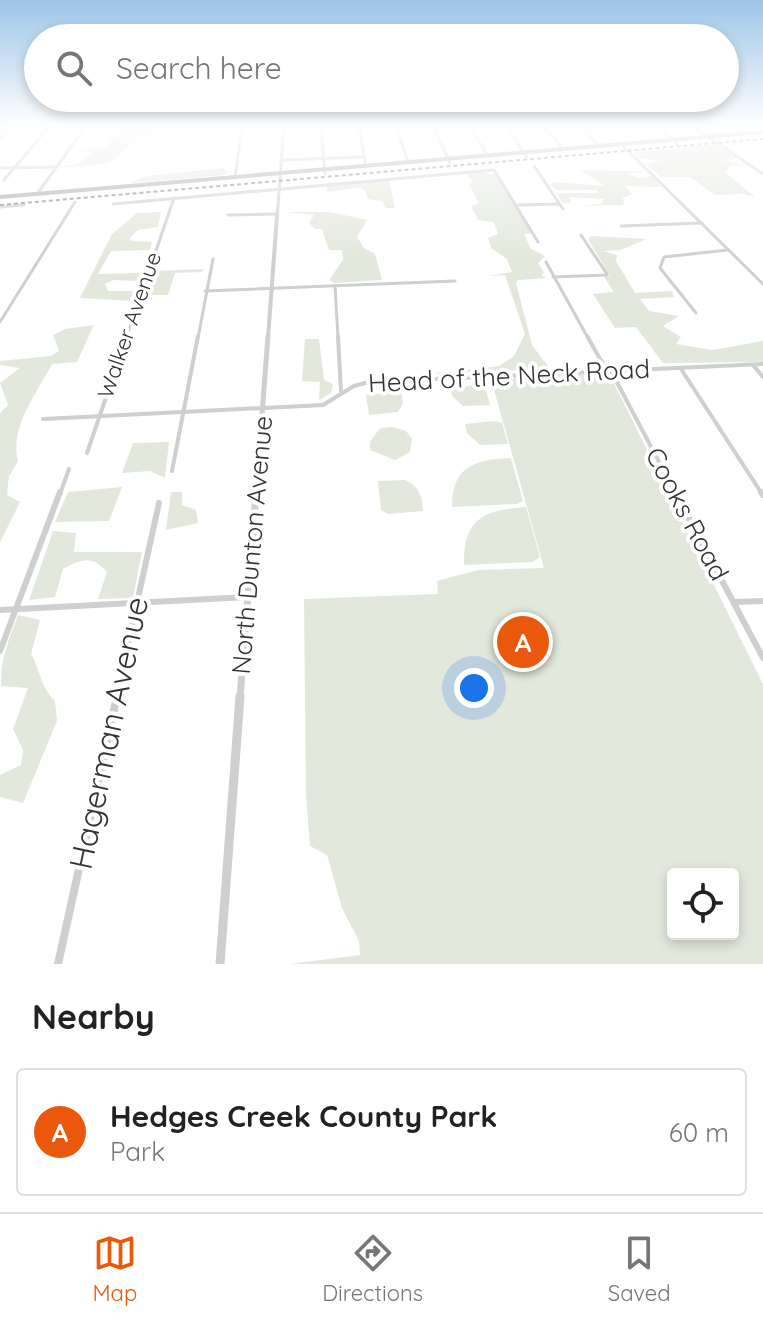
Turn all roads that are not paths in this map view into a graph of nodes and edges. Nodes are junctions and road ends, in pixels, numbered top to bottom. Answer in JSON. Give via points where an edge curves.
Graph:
{"nodes":[{"id":1,"x":12,"y":171,"type":"edge"},
{"id":2,"x":54,"y":171,"type":"edge"},
{"id":3,"x":236,"y":171,"type":"edge"},
{"id":4,"x":332,"y":171,"type":"edge"},
{"id":5,"x":482,"y":171,"type":"edge"},
{"id":6,"x":495,"y":171,"type":"edge"},
{"id":7,"x":537,"y":171,"type":"edge"},
{"id":8,"x":649,"y":171,"type":"edge"},
{"id":9,"x":325,"y":172,"type":"joint"},
{"id":10,"x":280,"y":173,"type":"junction"},
{"id":11,"x":235,"y":177,"type":"junction"},
{"id":12,"x":4,"y":180,"type":"dead end"},
{"id":13,"x":279,"y":188,"type":"junction"},
{"id":14,"x":37,"y":194,"type":"junction"},
{"id":15,"x":0,"y":197,"type":"edge"},
{"id":16,"x":174,"y":198,"type":"junction"},
{"id":17,"x":75,"y":202,"type":"dead end"},
{"id":18,"x":113,"y":204,"type":"dead end"},
{"id":19,"x":559,"y":204,"type":"junction"},
{"id":20,"x":24,"y":205,"type":"dead end"},
{"id":21,"x":519,"y":205,"type":"junction"},
{"id":22,"x":0,"y":207,"type":"edge"},
{"id":23,"x":563,"y":209,"type":"dead end"},
{"id":24,"x":275,"y":214,"type":"junction"},
{"id":25,"x":228,"y":215,"type":"dead end"},
{"id":26,"x":703,"y":223,"type":"junction"},
{"id":27,"x":621,"y":226,"type":"dead end"},
{"id":28,"x":581,"y":235,"type":"dead end"},
{"id":29,"x":538,"y":242,"type":"dead end"},
{"id":30,"x":729,"y":250,"type":"junction"},
{"id":31,"x":213,"y":259,"type":"dead end"},
{"id":32,"x":546,"y":262,"type":"dead end"},
{"id":33,"x":553,"y":277,"type":"junction"},
{"id":34,"x":455,"y":281,"type":"dead end"},
{"id":35,"x":763,"y":284,"type":"edge"},
{"id":36,"x":335,"y":286,"type":"junction"},
{"id":37,"x":270,"y":289,"type":"junction"},
{"id":38,"x":205,"y":291,"type":"junction"},
{"id":39,"x":696,"y":313,"type":"dead end"},
{"id":40,"x":0,"y":322,"type":"edge"},
{"id":41,"x":752,"y":364,"type":"junction"},
{"id":42,"x":763,"y":364,"type":"edge"},
{"id":43,"x":680,"y":368,"type":"junction"},
{"id":44,"x":609,"y":371,"type":"junction"},
{"id":45,"x":763,"y":377,"type":"edge"},
{"id":46,"x":341,"y":392,"type":"junction"},
{"id":47,"x":262,"y":409,"type":"junction"},
{"id":48,"x":181,"y":412,"type":"junction"},
{"id":49,"x":97,"y":416,"type":"junction"},
{"id":50,"x":43,"y":419,"type":"dead end"},
{"id":51,"x":87,"y":453,"type":"dead end"},
{"id":52,"x":69,"y":469,"type":"dead end"},
{"id":53,"x":172,"y":471,"type":"dead end"},
{"id":54,"x":763,"y":495,"type":"edge"},
{"id":55,"x":159,"y":503,"type":"dead end"},
{"id":56,"x":248,"y":597,"type":"junction"},
{"id":57,"x":763,"y":601,"type":"edge"},
{"id":58,"x":734,"y":602,"type":"junction"},
{"id":59,"x":138,"y":604,"type":"junction"},
{"id":60,"x":15,"y":609,"type":"junction"},
{"id":61,"x":0,"y":610,"type":"edge"},
{"id":62,"x":0,"y":651,"type":"edge"},
{"id":63,"x":763,"y":658,"type":"edge"},
{"id":64,"x":58,"y":964,"type":"edge"},
{"id":65,"x":220,"y":964,"type":"edge"}],
"edges":[{"from":1,"to":12,"type":"street"},
{"from":2,"to":14,"type":"street"},
{"from":3,"to":11,"type":"street"},
{"from":4,"to":9,"type":"main road"},
{"from":5,"to":13,"type":"street"},
{"from":6,"to":21,"type":"street"},
{"from":7,"to":19,"type":"street"},
{"from":8,"to":26,"type":"street"},
{"from":9,"to":10,"type":"main road"},
{"from":10,"to":11,"type":"main road"},
{"from":10,"to":13,"type":"street","name":"North Dunton Avenue"},
{"from":11,"to":14,"type":"main road"},
{"from":13,"to":16,"type":"street"},
{"from":13,"to":24,"type":"street","name":"North Dunton Avenue"},
{"from":14,"to":15,"type":"main road"},
{"from":16,"to":18,"type":"street"},
{"from":16,"to":49,"type":"street","name":"Walker Avenue"},
{"from":17,"to":40,"type":"street"},
{"from":19,"to":21,"type":"street"},
{"from":19,"to":23,"type":"street"},
{"from":20,"to":22,"type":"street"},
{"from":21,"to":29,"type":"street"},
{"from":24,"to":25,"type":"street"},
{"from":24,"to":37,"type":"street","name":"North Dunton Avenue"},
{"from":26,"to":27,"type":"street"},
{"from":26,"to":30,"type":"street"},
{"from":28,"to":33,"type":"street","via":[[607,275]]},
{"from":30,"to":35,"type":"street"},
{"from":30,"to":39,"type":"street","via":[[664,257],[660,268]]},
{"from":31,"to":38,"type":"street"},
{"from":32,"to":33,"type":"street","name":"Cooks Road"},
{"from":33,"to":44,"type":"street","name":"Cooks Road"},
{"from":34,"to":36,"type":"street"},
{"from":36,"to":37,"type":"street"},
{"from":36,"to":46,"type":"street"},
{"from":37,"to":38,"type":"street"},
{"from":37,"to":47,"type":"street","name":"North Dunton Avenue"},
{"from":38,"to":48,"type":"street"},
{"from":41,"to":42,"type":"street","name":"Head of the Neck Road"},
{"from":41,"to":43,"type":"street","name":"Head of the Neck Road"},
{"from":41,"to":45,"type":"street"},
{"from":43,"to":44,"type":"street","name":"Head of the Neck Road"},
{"from":43,"to":54,"type":"street"},
{"from":44,"to":46,"type":"street","name":"Head of the Neck Road","via":[[369,382]]},
{"from":44,"to":58,"type":"street","name":"Cooks Road"},
{"from":46,"to":47,"type":"street","name":"Head of the Neck Road","via":[[333,403]]},
{"from":47,"to":48,"type":"street","name":"Head of the Neck Road"},
{"from":47,"to":56,"type":"street","name":"North Dunton Avenue"},
{"from":48,"to":49,"type":"street","name":"Head of the Neck Road"},
{"from":48,"to":53,"type":"street"},
{"from":49,"to":50,"type":"street","name":"Head of the Neck Road"},
{"from":49,"to":51,"type":"street","name":"Walker Avenue"},
{"from":52,"to":60,"type":"street"},
{"from":55,"to":59,"type":"street","name":"Hagerman Avenue"},
{"from":56,"to":59,"type":"street"},
{"from":56,"to":65,"type":"street","name":"North Dunton Avenue"},
{"from":57,"to":58,"type":"street"},
{"from":58,"to":63,"type":"street","name":"Cooks Road"},
{"from":59,"to":60,"type":"street"},
{"from":59,"to":64,"type":"street","name":"Hagerman Avenue"},
{"from":60,"to":61,"type":"street"},
{"from":60,"to":62,"type":"street"}]}
